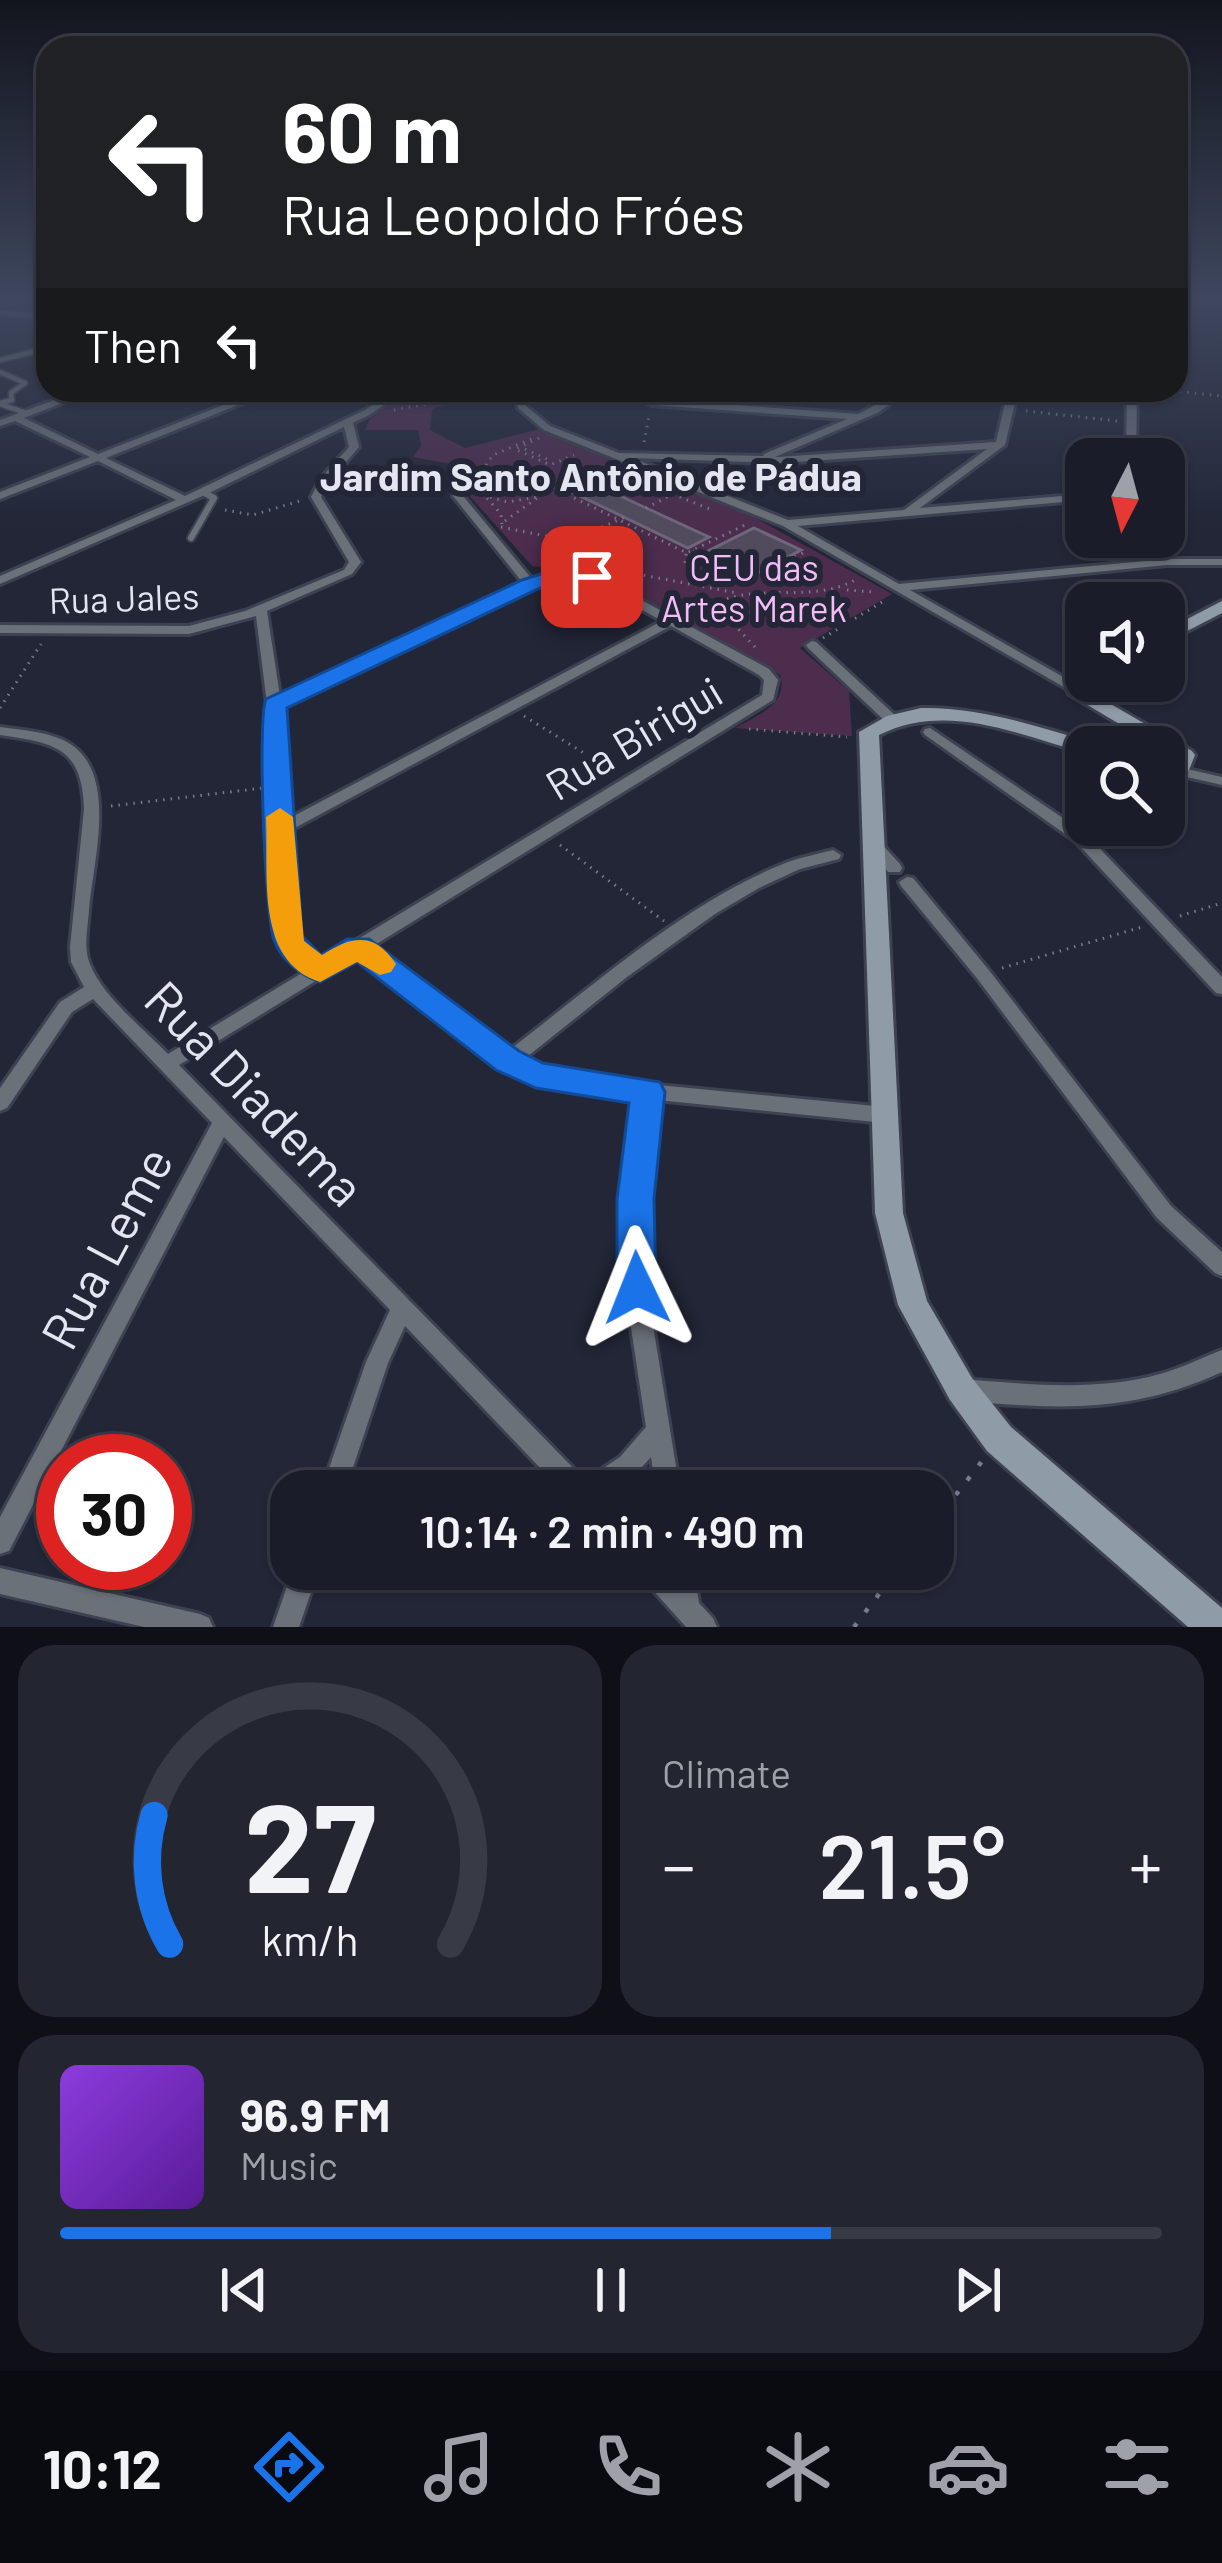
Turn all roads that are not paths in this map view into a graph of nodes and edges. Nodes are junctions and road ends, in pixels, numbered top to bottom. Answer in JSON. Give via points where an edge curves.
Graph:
{"nodes":[{"id":1,"x":7,"y":375,"type":"edge"},
{"id":2,"x":57,"y":402,"type":"edge"},
{"id":3,"x":239,"y":402,"type":"edge"},
{"id":4,"x":380,"y":402,"type":"edge"},
{"id":5,"x":524,"y":402,"type":"edge"},
{"id":6,"x":652,"y":402,"type":"edge"},
{"id":7,"x":885,"y":402,"type":"edge"},
{"id":8,"x":1011,"y":402,"type":"edge"},
{"id":9,"x":1132,"y":402,"type":"edge"},
{"id":10,"x":0,"y":404,"type":"edge"},
{"id":11,"x":20,"y":415,"type":"junction"},
{"id":12,"x":858,"y":417,"type":"junction"},
{"id":13,"x":348,"y":422,"type":"junction"},
{"id":14,"x":0,"y":423,"type":"edge"},
{"id":15,"x":1132,"y":438,"type":"edge"},
{"id":16,"x":997,"y":445,"type":"junction"},
{"id":17,"x":793,"y":446,"type":"junction"},
{"id":18,"x":946,"y":448,"type":"junction"},
{"id":19,"x":97,"y":457,"type":"junction"},
{"id":20,"x":819,"y":457,"type":"junction"},
{"id":21,"x":642,"y":460,"type":"junction"},
{"id":22,"x":753,"y":460,"type":"junction"},
{"id":23,"x":979,"y":460,"type":"junction"},
{"id":24,"x":463,"y":468,"type":"dead end"},
{"id":25,"x":943,"y":485,"type":"junction"},
{"id":26,"x":203,"y":492,"type":"junction"},
{"id":27,"x":0,"y":496,"type":"edge"},
{"id":28,"x":1065,"y":498,"type":"edge"},
{"id":29,"x":185,"y":500,"type":"junction"},
{"id":30,"x":956,"y":508,"type":"junction"},
{"id":31,"x":907,"y":513,"type":"junction"},
{"id":32,"x":787,"y":524,"type":"junction"},
{"id":33,"x":191,"y":538,"type":"dead end"},
{"id":34,"x":1222,"y":562,"type":"edge"},
{"id":35,"x":0,"y":580,"type":"edge"},
{"id":36,"x":530,"y":584,"type":"junction"},
{"id":37,"x":895,"y":592,"type":"junction"},
{"id":38,"x":1222,"y":606,"type":"edge"},
{"id":39,"x":261,"y":609,"type":"junction"},
{"id":40,"x":672,"y":621,"type":"junction"},
{"id":41,"x":1185,"y":626,"type":"edge"},
{"id":42,"x":0,"y":629,"type":"edge"},
{"id":43,"x":812,"y":645,"type":"road end"},
{"id":44,"x":1065,"y":677,"type":"edge"},
{"id":45,"x":1106,"y":702,"type":"edge"},
{"id":46,"x":274,"y":704,"type":"junction"},
{"id":47,"x":892,"y":720,"type":"junction"},
{"id":48,"x":1131,"y":720,"type":"junction"},
{"id":49,"x":1137,"y":726,"type":"edge"},
{"id":50,"x":1138,"y":726,"type":"edge"},
{"id":51,"x":0,"y":731,"type":"edge"},
{"id":52,"x":930,"y":732,"type":"dead end"},
{"id":53,"x":1065,"y":742,"type":"edge"},
{"id":54,"x":1185,"y":764,"type":"edge"},
{"id":55,"x":1221,"y":782,"type":"edge"},
{"id":56,"x":281,"y":829,"type":"junction"},
{"id":57,"x":872,"y":843,"type":"junction"},
{"id":58,"x":833,"y":855,"type":"dead end"},
{"id":59,"x":358,"y":947,"type":"junction"},
{"id":60,"x":320,"y":970,"type":"junction"},
{"id":61,"x":1222,"y":988,"type":"edge"},
{"id":62,"x":94,"y":989,"type":"junction"},
{"id":63,"x":508,"y":1060,"type":"junction"},
{"id":64,"x":168,"y":1063,"type":"junction"},
{"id":65,"x":648,"y":1092,"type":"junction"},
{"id":66,"x":0,"y":1102,"type":"edge"},
{"id":67,"x":885,"y":1115,"type":"junction"},
{"id":68,"x":222,"y":1122,"type":"junction"},
{"id":69,"x":1222,"y":1266,"type":"edge"},
{"id":70,"x":401,"y":1309,"type":"junction"},
{"id":71,"x":1222,"y":1361,"type":"edge"},
{"id":72,"x":962,"y":1390,"type":"junction"},
{"id":73,"x":658,"y":1431,"type":"junction"},
{"id":74,"x":339,"y":1470,"type":"edge"},
{"id":75,"x":558,"y":1470,"type":"edge"},
{"id":76,"x":621,"y":1470,"type":"edge"},
{"id":77,"x":664,"y":1470,"type":"edge"},
{"id":78,"x":0,"y":1542,"type":"edge"},
{"id":79,"x":0,"y":1581,"type":"edge"},
{"id":80,"x":299,"y":1590,"type":"edge"},
{"id":81,"x":670,"y":1590,"type":"edge"},
{"id":82,"x":689,"y":1590,"type":"edge"},
{"id":83,"x":700,"y":1622,"type":"edge"},
{"id":84,"x":200,"y":1627,"type":"edge"},
{"id":85,"x":286,"y":1627,"type":"edge"},
{"id":86,"x":1216,"y":1627,"type":"edge"}],
"edges":[{"from":1,"to":10,"type":"lane","via":[[25,383]]},
{"from":2,"to":11,"type":"street"},
{"from":3,"to":19,"type":"street"},
{"from":4,"to":13,"type":"street"},
{"from":5,"to":21,"type":"street","via":[[547,428]]},
{"from":6,"to":12,"type":"street"},
{"from":7,"to":12,"type":"street"},
{"from":8,"to":16,"type":"street"},
{"from":9,"to":15,"type":"street"},
{"from":10,"to":11,"type":"lane"},
{"from":11,"to":14,"type":"street"},
{"from":11,"to":19,"type":"street"},
{"from":12,"to":17,"type":"street"},
{"from":13,"to":26,"type":"street"},
{"from":13,"to":39,"type":"street","name":"Rua Jales","via":[[355,447],[316,497],[354,567]]},
{"from":16,"to":18,"type":"street"},
{"from":16,"to":23,"type":"street"},
{"from":17,"to":20,"type":"street"},
{"from":17,"to":22,"type":"street"},
{"from":18,"to":20,"type":"street"},
{"from":18,"to":23,"type":"street"},
{"from":19,"to":27,"type":"street"},
{"from":19,"to":29,"type":"street"},
{"from":20,"to":22,"type":"street"},
{"from":21,"to":22,"type":"street"},
{"from":21,"to":32,"type":"street"},
{"from":23,"to":25,"type":"street"},
{"from":24,"to":36,"type":"street","via":[[458,496],[496,527]]},
{"from":25,"to":30,"type":"street"},
{"from":25,"to":31,"type":"street"},
{"from":26,"to":29,"type":"street"},
{"from":26,"to":33,"type":"lane","via":[[214,498]]},
{"from":28,"to":30,"type":"street"},
{"from":29,"to":35,"type":"street"},
{"from":30,"to":31,"type":"street"},
{"from":31,"to":32,"type":"street"},
{"from":32,"to":37,"type":"street"},
{"from":34,"to":37,"type":"street"},
{"from":36,"to":40,"type":"street","name":"Rua Birigui","via":[[560,574],[592,577]]},
{"from":36,"to":46,"type":"street","name":"Rua Birigui"},
{"from":37,"to":44,"type":"street"},
{"from":38,"to":41,"type":"street"},
{"from":39,"to":42,"type":"street","name":"Rua Jales","via":[[189,630]]},
{"from":39,"to":46,"type":"street"},
{"from":40,"to":56,"type":"street"},
{"from":40,"to":59,"type":"street","name":"Rua Birigui","via":[[751,664],[771,680],[768,697]]},
{"from":43,"to":47,"type":"street"},
{"from":45,"to":48,"type":"street"},
{"from":46,"to":56,"type":"street"},
{"from":47,"to":53,"type":"street","via":[[956,715]]},
{"from":47,"to":57,"type":"street","via":[[867,739]]},
{"from":48,"to":49,"type":"street"},
{"from":48,"to":50,"type":"street"},
{"from":51,"to":62,"type":"street","name":"Rua Diadema","via":[[70,751],[92,778],[78,947]]},
{"from":52,"to":61,"type":"street","via":[[1080,837]]},
{"from":54,"to":55,"type":"street"},
{"from":56,"to":60,"type":"street","via":[[287,938]]},
{"from":57,"to":67,"type":"street"},
{"from":57,"to":69,"type":"street","via":[[1164,1212]]},
{"from":58,"to":63,"type":"street","via":[[782,867]]},
{"from":59,"to":60,"type":"street","name":"Rua Birigui"},
{"from":59,"to":63,"type":"street"},
{"from":60,"to":64,"type":"street","name":"Rua Birigui"},
{"from":62,"to":64,"type":"street","name":"Rua Diadema"},
{"from":62,"to":66,"type":"street","via":[[66,1007]]},
{"from":63,"to":65,"type":"street","via":[[553,1078]]},
{"from":64,"to":68,"type":"street","name":"Rua Diadema"},
{"from":65,"to":67,"type":"street"},
{"from":65,"to":73,"type":"street","via":[[634,1239]]},
{"from":67,"to":72,"type":"street","via":[[897,1256],[913,1305]]},
{"from":68,"to":70,"type":"street","name":"Rua Diadema"},
{"from":68,"to":78,"type":"street","name":"Rua Leme"},
{"from":70,"to":74,"type":"street"},
{"from":70,"to":75,"type":"street","name":"Rua Diadema"},
{"from":71,"to":72,"type":"street","via":[[1178,1383],[1115,1396]]},
{"from":72,"to":86,"type":"street","via":[[999,1439]]},
{"from":73,"to":76,"type":"street"},
{"from":73,"to":77,"type":"street"},
{"from":79,"to":84,"type":"street"},
{"from":80,"to":85,"type":"street"},
{"from":81,"to":83,"type":"street"},
{"from":82,"to":83,"type":"street"}]}
